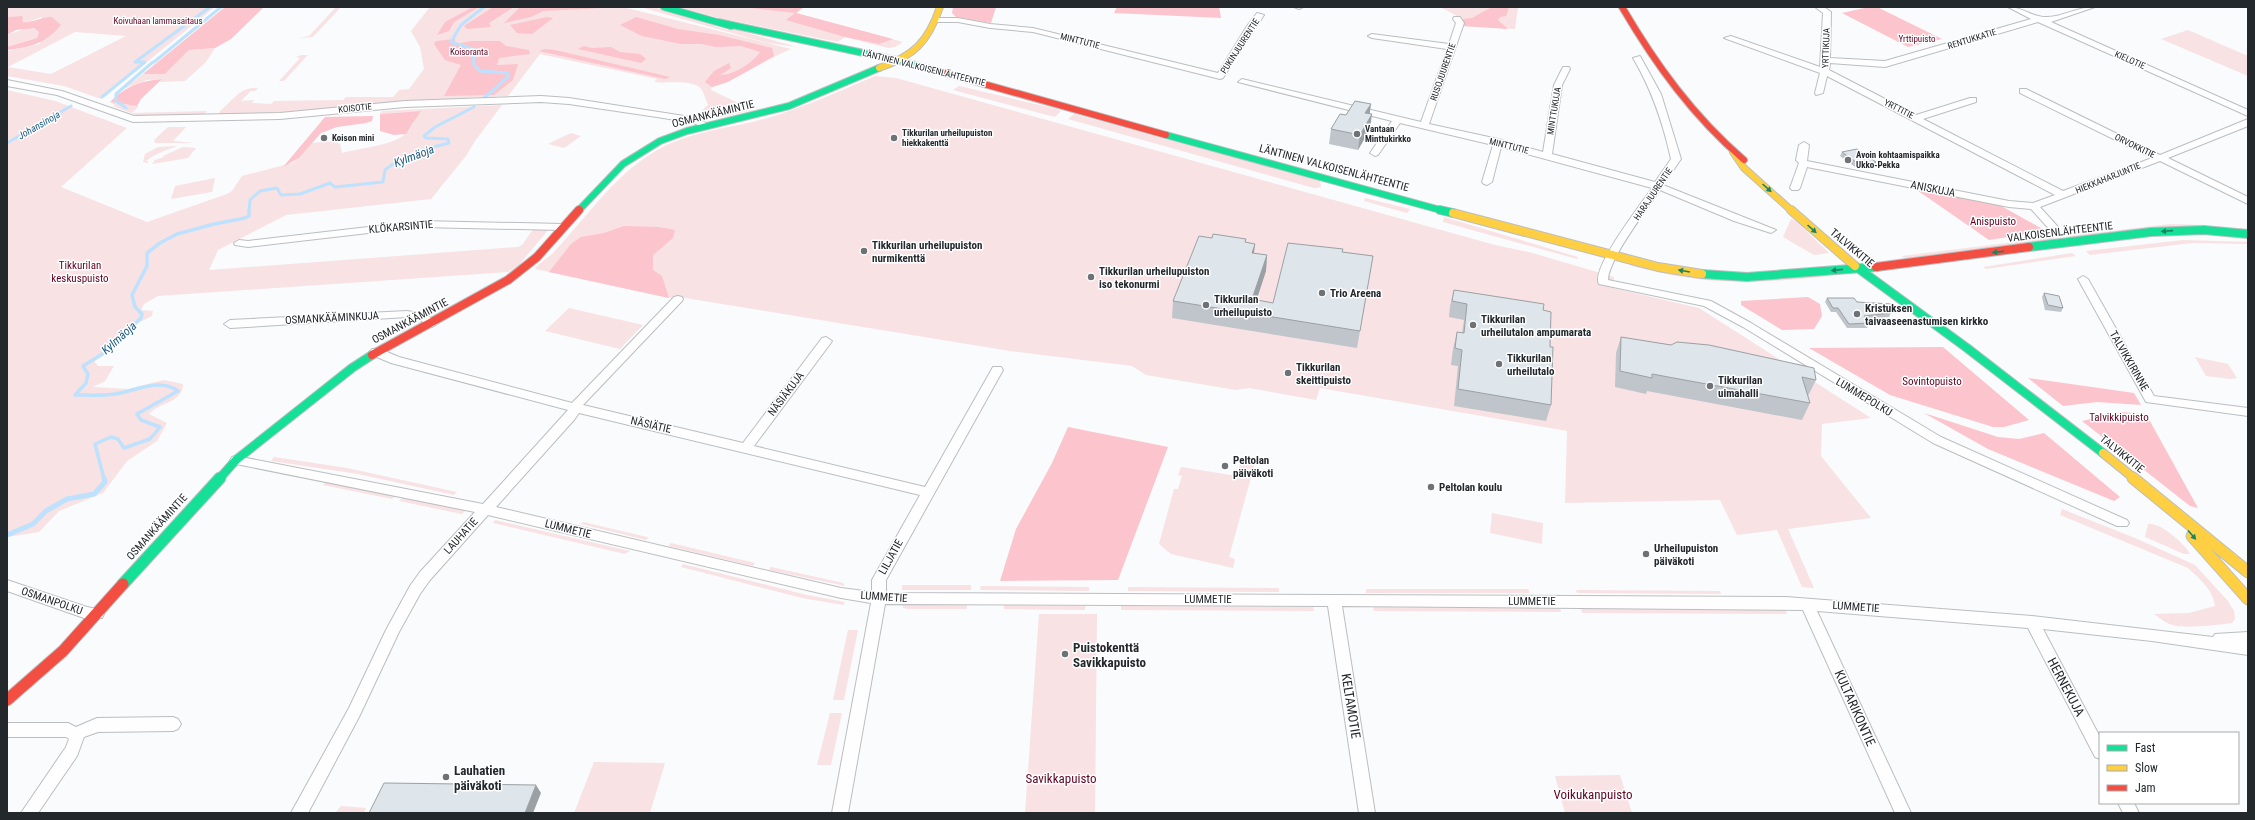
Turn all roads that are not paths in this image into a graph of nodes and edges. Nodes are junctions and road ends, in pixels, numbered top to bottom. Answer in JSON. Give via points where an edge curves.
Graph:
{"nodes":[{"id":1,"x":664,"y":7,"type":"edge"},
{"id":2,"x":940,"y":7,"type":"edge"},
{"id":3,"x":1622,"y":7,"type":"edge"},
{"id":4,"x":1819,"y":7,"type":"edge"},
{"id":5,"x":2012,"y":7,"type":"edge"},
{"id":6,"x":2091,"y":7,"type":"edge"},
{"id":7,"x":1260,"y":15,"type":"dead end"},
{"id":8,"x":1457,"y":19,"type":"dead end"},
{"id":9,"x":2040,"y":19,"type":"junction"},
{"id":10,"x":937,"y":20,"type":"junction"},
{"id":11,"x":1372,"y":36,"type":"dead end"},
{"id":12,"x":1728,"y":38,"type":"dead end"},
{"id":13,"x":1451,"y":47,"type":"junction"},
{"id":14,"x":1637,"y":58,"type":"dead end"},
{"id":15,"x":1827,"y":60,"type":"junction"},
{"id":16,"x":893,"y":62,"type":"junction"},
{"id":17,"x":1566,"y":69,"type":"dead end"},
{"id":18,"x":1826,"y":72,"type":"junction"},
{"id":19,"x":1220,"y":76,"type":"joint"},
{"id":20,"x":1242,"y":82,"type":"dead end"},
{"id":21,"x":7,"y":83,"type":"edge"},
{"id":22,"x":2023,"y":91,"type":"dead end"},
{"id":23,"x":1819,"y":93,"type":"dead end"},
{"id":24,"x":1973,"y":100,"type":"dead end"},
{"id":25,"x":2248,"y":113,"type":"edge"},
{"id":26,"x":1916,"y":118,"type":"junction"},
{"id":27,"x":1397,"y":120,"type":"junction"},
{"id":28,"x":2248,"y":122,"type":"edge"},
{"id":29,"x":1127,"y":124,"type":"junction"},
{"id":30,"x":706,"y":126,"type":"junction"},
{"id":31,"x":1424,"y":126,"type":"junction"},
{"id":32,"x":1498,"y":142,"type":"junction"},
{"id":33,"x":1804,"y":145,"type":"dead end"},
{"id":34,"x":1733,"y":152,"type":"junction"},
{"id":35,"x":1376,"y":153,"type":"dead end"},
{"id":36,"x":1547,"y":156,"type":"junction"},
{"id":37,"x":2159,"y":158,"type":"junction"},
{"id":38,"x":1804,"y":163,"type":"junction"},
{"id":39,"x":1487,"y":182,"type":"dead end"},
{"id":40,"x":1659,"y":186,"type":"junction"},
{"id":41,"x":1795,"y":188,"type":"dead end"},
{"id":42,"x":2063,"y":195,"type":"junction"},
{"id":43,"x":2248,"y":201,"type":"edge"},
{"id":44,"x":2034,"y":206,"type":"junction"},
{"id":45,"x":563,"y":227,"type":"junction"},
{"id":46,"x":1827,"y":228,"type":"dead end"},
{"id":47,"x":2054,"y":228,"type":"dead end"},
{"id":48,"x":1771,"y":230,"type":"dead end"},
{"id":49,"x":2248,"y":234,"type":"edge"},
{"id":50,"x":2248,"y":241,"type":"edge"},
{"id":51,"x":239,"y":242,"type":"dead end"},
{"id":52,"x":2045,"y":255,"type":"dead end"},
{"id":53,"x":1611,"y":259,"type":"junction"},
{"id":54,"x":1866,"y":259,"type":"dead end"},
{"id":55,"x":1876,"y":267,"type":"junction"},
{"id":56,"x":1857,"y":268,"type":"junction"},
{"id":57,"x":1667,"y":278,"type":"dead end"},
{"id":58,"x":1870,"y":278,"type":"junction"},
{"id":59,"x":1857,"y":279,"type":"dead end"},
{"id":60,"x":2083,"y":279,"type":"dead end"},
{"id":61,"x":1603,"y":282,"type":"joint"},
{"id":62,"x":678,"y":299,"type":"dead end"},
{"id":63,"x":1921,"y":302,"type":"dead end"},
{"id":64,"x":432,"y":323,"type":"junction"},
{"id":65,"x":230,"y":324,"type":"dead end"},
{"id":66,"x":826,"y":341,"type":"dead end"},
{"id":67,"x":1967,"y":348,"type":"junction"},
{"id":68,"x":376,"y":352,"type":"junction"},
{"id":69,"x":997,"y":370,"type":"dead end"},
{"id":70,"x":576,"y":408,"type":"junction"},
{"id":71,"x":2248,"y":412,"type":"edge"},
{"id":72,"x":746,"y":448,"type":"junction"},
{"id":73,"x":236,"y":460,"type":"junction"},
{"id":74,"x":928,"y":492,"type":"junction"},
{"id":75,"x":2166,"y":506,"type":"junction"},
{"id":76,"x":486,"y":509,"type":"junction"},
{"id":77,"x":2122,"y":523,"type":"dead end"},
{"id":78,"x":2248,"y":572,"type":"edge"},
{"id":79,"x":7,"y":585,"type":"edge"},
{"id":80,"x":878,"y":598,"type":"junction"},
{"id":81,"x":2248,"y":599,"type":"edge"},
{"id":82,"x":1334,"y":600,"type":"junction"},
{"id":83,"x":1807,"y":604,"type":"junction"},
{"id":84,"x":97,"y":614,"type":"junction"},
{"id":85,"x":2032,"y":622,"type":"junction"},
{"id":86,"x":2248,"y":638,"type":"edge"},
{"id":87,"x":2193,"y":639,"type":"junction"},
{"id":88,"x":2248,"y":648,"type":"edge"},
{"id":89,"x":7,"y":700,"type":"edge"},
{"id":90,"x":173,"y":724,"type":"dead end"},
{"id":91,"x":7,"y":730,"type":"edge"},
{"id":92,"x":76,"y":734,"type":"junction"},
{"id":93,"x":2099,"y":750,"type":"edge"},
{"id":94,"x":2127,"y":804,"type":"edge"},
{"id":95,"x":29,"y":813,"type":"edge"},
{"id":96,"x":299,"y":813,"type":"edge"},
{"id":97,"x":840,"y":813,"type":"edge"},
{"id":98,"x":1367,"y":813,"type":"edge"},
{"id":99,"x":1903,"y":813,"type":"edge"},
{"id":100,"x":2132,"y":813,"type":"edge"}],
"edges":[{"from":1,"to":16,"type":"main road","name":"LÄNTINEN VALKOISENLÄHTEENTIE"},
{"from":2,"to":10,"type":"main road","name":"OSMANKÄÄMINTIE"},
{"from":3,"to":34,"type":"main road","name":"TALVIKKITIE","via":[[1646,50],[1674,88]]},
{"from":4,"to":15,"type":"street","name":"YRTTIKUJA","via":[[1827,12]]},
{"from":5,"to":9,"type":"street","name":"KIELOTIE"},
{"from":6,"to":9,"type":"street","name":"RENTUKKATIE","via":[[2048,20]]},
{"from":7,"to":19,"type":"street","name":"PUKINJUURENTIE"},
{"from":8,"to":13,"type":"street","name":"RUSOJUURENTIE","via":[[1460,22],[1459,27]]},
{"from":9,"to":15,"type":"street","name":"RENTUKKATIE","via":[[1885,64]]},
{"from":9,"to":25,"type":"street","name":"KIELOTIE"},
{"from":10,"to":16,"type":"main road","name":"OSMANKÄÄMINTIE","via":[[924,42]]},
{"from":10,"to":19,"type":"street","name":"MINTTUTIE","via":[[958,20],[1033,30]]},
{"from":11,"to":13,"type":"street"},
{"from":12,"to":18,"type":"street","name":"YRTTITIE"},
{"from":13,"to":31,"type":"street","name":"RUSOJUURENTIE"},
{"from":14,"to":40,"type":"street","name":"HARAJUURENTIE","via":[[1656,89],[1676,159]]},
{"from":15,"to":18,"type":"street","name":"YRTTIKUJA"},
{"from":16,"to":29,"type":"main road","name":"LÄNTINEN VALKOISENLÄHTEENTIE"},
{"from":16,"to":29,"type":"main road","name":"LÄNTINEN VALKOISENLÄHTEENTIE"},
{"from":16,"to":30,"type":"main road","name":"OSMANKÄÄMINTIE","via":[[789,106]]},
{"from":17,"to":36,"type":"street","name":"MINTTUKUJA","via":[[1558,85]]},
{"from":18,"to":23,"type":"street","name":"YRTTIKUJA"},
{"from":18,"to":26,"type":"street","name":"YRTTITIE"},
{"from":20,"to":27,"type":"street","name":"MINTTUTIE"},
{"from":21,"to":30,"type":"street","name":"KOISOTIE","via":[[59,93],[123,116],[140,119],[280,116],[389,105],[541,99],[664,115],[697,121]]},
{"from":22,"to":37,"type":"street","name":"ORVOKKITIE"},
{"from":24,"to":26,"type":"street"},
{"from":26,"to":42,"type":"street","name":"YRTTITIE"},
{"from":27,"to":31,"type":"street","name":"MINTTUTIE"},
{"from":27,"to":35,"type":"street"},
{"from":28,"to":37,"type":"street","name":"HIEKKAHARJUNTIE"},
{"from":29,"to":53,"type":"main road","name":"LÄNTINEN VALKOISENLÄHTEENTIE","via":[[1534,235]]},
{"from":30,"to":45,"type":"main road","name":"OSMANKÄÄMINTIE","via":[[672,136],[638,153],[611,174]]},
{"from":31,"to":32,"type":"street","name":"MINTTUTIE"},
{"from":32,"to":36,"type":"street","name":"MINTTUTIE"},
{"from":32,"to":39,"type":"street"},
{"from":33,"to":38,"type":"street","via":[[1801,160]]},
{"from":34,"to":46,"type":"main road","name":"TALVIKKITIE"},
{"from":34,"to":56,"type":"main road","name":"TALVIKKITIE","one_way":true,"via":[[1744,168]]},
{"from":36,"to":40,"type":"street","name":"MINTTUTIE"},
{"from":37,"to":42,"type":"street","name":"HIEKKAHARJUNTIE"},
{"from":37,"to":43,"type":"street","name":"ORVOKKITIE"},
{"from":38,"to":41,"type":"street"},
{"from":38,"to":44,"type":"street","name":"ANISKUJA","via":[[2010,204]]},
{"from":40,"to":48,"type":"street","name":"MINTTUTIE"},
{"from":40,"to":53,"type":"street","name":"HARAJUURENTIE"},
{"from":42,"to":44,"type":"street","name":"HIEKKAHARJUNTIE"},
{"from":44,"to":47,"type":"street"},
{"from":45,"to":51,"type":"street","name":"KLÖKARSINTIE","via":[[420,224],[248,244]]},
{"from":45,"to":64,"type":"main road","name":"OSMANKÄÄMINTIE","via":[[541,254],[509,280]]},
{"from":49,"to":55,"type":"main road","name":"VALKOISENLÄHTEENTIE","one_way":true,"via":[[2204,230],[2151,232]]},
{"from":50,"to":52,"type":"main road","name":"VALKOISENLÄHTEENTIE","via":[[2184,237]]},
{"from":56,"to":53,"type":"main road","name":"LÄNTINEN VALKOISENLÄHTEENTIE","one_way":true,"via":[[1782,275],[1722,276]]},
{"from":53,"to":57,"type":"main road","name":"LÄNTINEN VALKOISENLÄHTEENTIE"},
{"from":53,"to":61,"type":"street","name":"HARAJUURENTIE","via":[[1603,274]]},
{"from":54,"to":55,"type":"main road","name":"TALVIKKITIE"},
{"from":55,"to":56,"type":"main road","name":"LÄNTINEN VALKOISENLÄHTEENTIE"},
{"from":55,"to":58,"type":"main road","name":"TALVIKKITIE","via":[[1886,276]]},
{"from":56,"to":58,"type":"main road","name":"TALVIKKITIE"},
{"from":58,"to":59,"type":"main road"},
{"from":58,"to":67,"type":"main road","name":"TALVIKKITIE"},
{"from":60,"to":71,"type":"street","name":"TALVIKKIRINNE","via":[[2150,399]]},
{"from":61,"to":77,"type":"street","name":"LUMMEPOLKU","via":[[1707,303],[1937,440]]},
{"from":62,"to":70,"type":"street","name":"LAUHATIE","via":[[580,400]]},
{"from":63,"to":67,"type":"main road","name":"TALVIKKITIE"},
{"from":64,"to":65,"type":"street","name":"OSMANKÄÄMINKUJA","via":[[421,316],[407,314]]},
{"from":64,"to":68,"type":"main road","name":"OSMANKÄÄMINTIE"},
{"from":66,"to":72,"type":"street","name":"NÄSIÄKUJA"},
{"from":67,"to":75,"type":"main road","name":"TALVIKKITIE","via":[[2104,454]]},
{"from":68,"to":70,"type":"street","name":"NÄSIÄTIE","via":[[395,360]]},
{"from":68,"to":73,"type":"main road","name":"OSMANKÄÄMINTIE"},
{"from":69,"to":74,"type":"street","name":"LILJATIE"},
{"from":70,"to":72,"type":"street","name":"NÄSIÄTIE"},
{"from":70,"to":76,"type":"street","name":"LAUHATIE"},
{"from":72,"to":74,"type":"street","name":"NÄSIÄTIE"},
{"from":73,"to":76,"type":"street","name":"LUMMETIE"},
{"from":73,"to":84,"type":"main road","name":"OSMANKÄÄMINTIE"},
{"from":74,"to":80,"type":"street","name":"LILJATIE","via":[[878,580]]},
{"from":75,"to":78,"type":"main road","name":"TALVIKKITIE","via":[[2197,528]]},
{"from":75,"to":81,"type":"main road","name":"TALVIKKITIE","one_way":true},
{"from":76,"to":80,"type":"street","name":"LUMMETIE","via":[[840,593]]},
{"from":76,"to":96,"type":"street","name":"LAUHATIE","via":[[415,590],[354,712]]},
{"from":79,"to":84,"type":"street","name":"OSMANPOLKU","via":[[87,613]]},
{"from":80,"to":82,"type":"street","name":"LUMMETIE"},
{"from":80,"to":97,"type":"street","name":"LILJATIE","via":[[878,611]]},
{"from":82,"to":83,"type":"street","name":"LUMMETIE"},
{"from":82,"to":98,"type":"street","name":"KELTAMOTIE"},
{"from":83,"to":85,"type":"street","name":"LUMMETIE"},
{"from":83,"to":99,"type":"street","name":"KULTARIKONTIE"},
{"from":84,"to":89,"type":"main road","name":"OSMANKÄÄMINTIE","via":[[40,674]]},
{"from":85,"to":87,"type":"street","name":"LUMMETIE"},
{"from":85,"to":93,"type":"street","name":"HERNEKUJA"},
{"from":86,"to":87,"type":"street","name":"LUMMETIE"},
{"from":87,"to":88,"type":"street","name":"LUMMETIE"},
{"from":90,"to":92,"type":"street","via":[[97,725]]},
{"from":91,"to":92,"type":"street","via":[[68,730]]},
{"from":92,"to":95,"type":"street","via":[[77,739],[72,751]]},
{"from":94,"to":100,"type":"street"}]}
